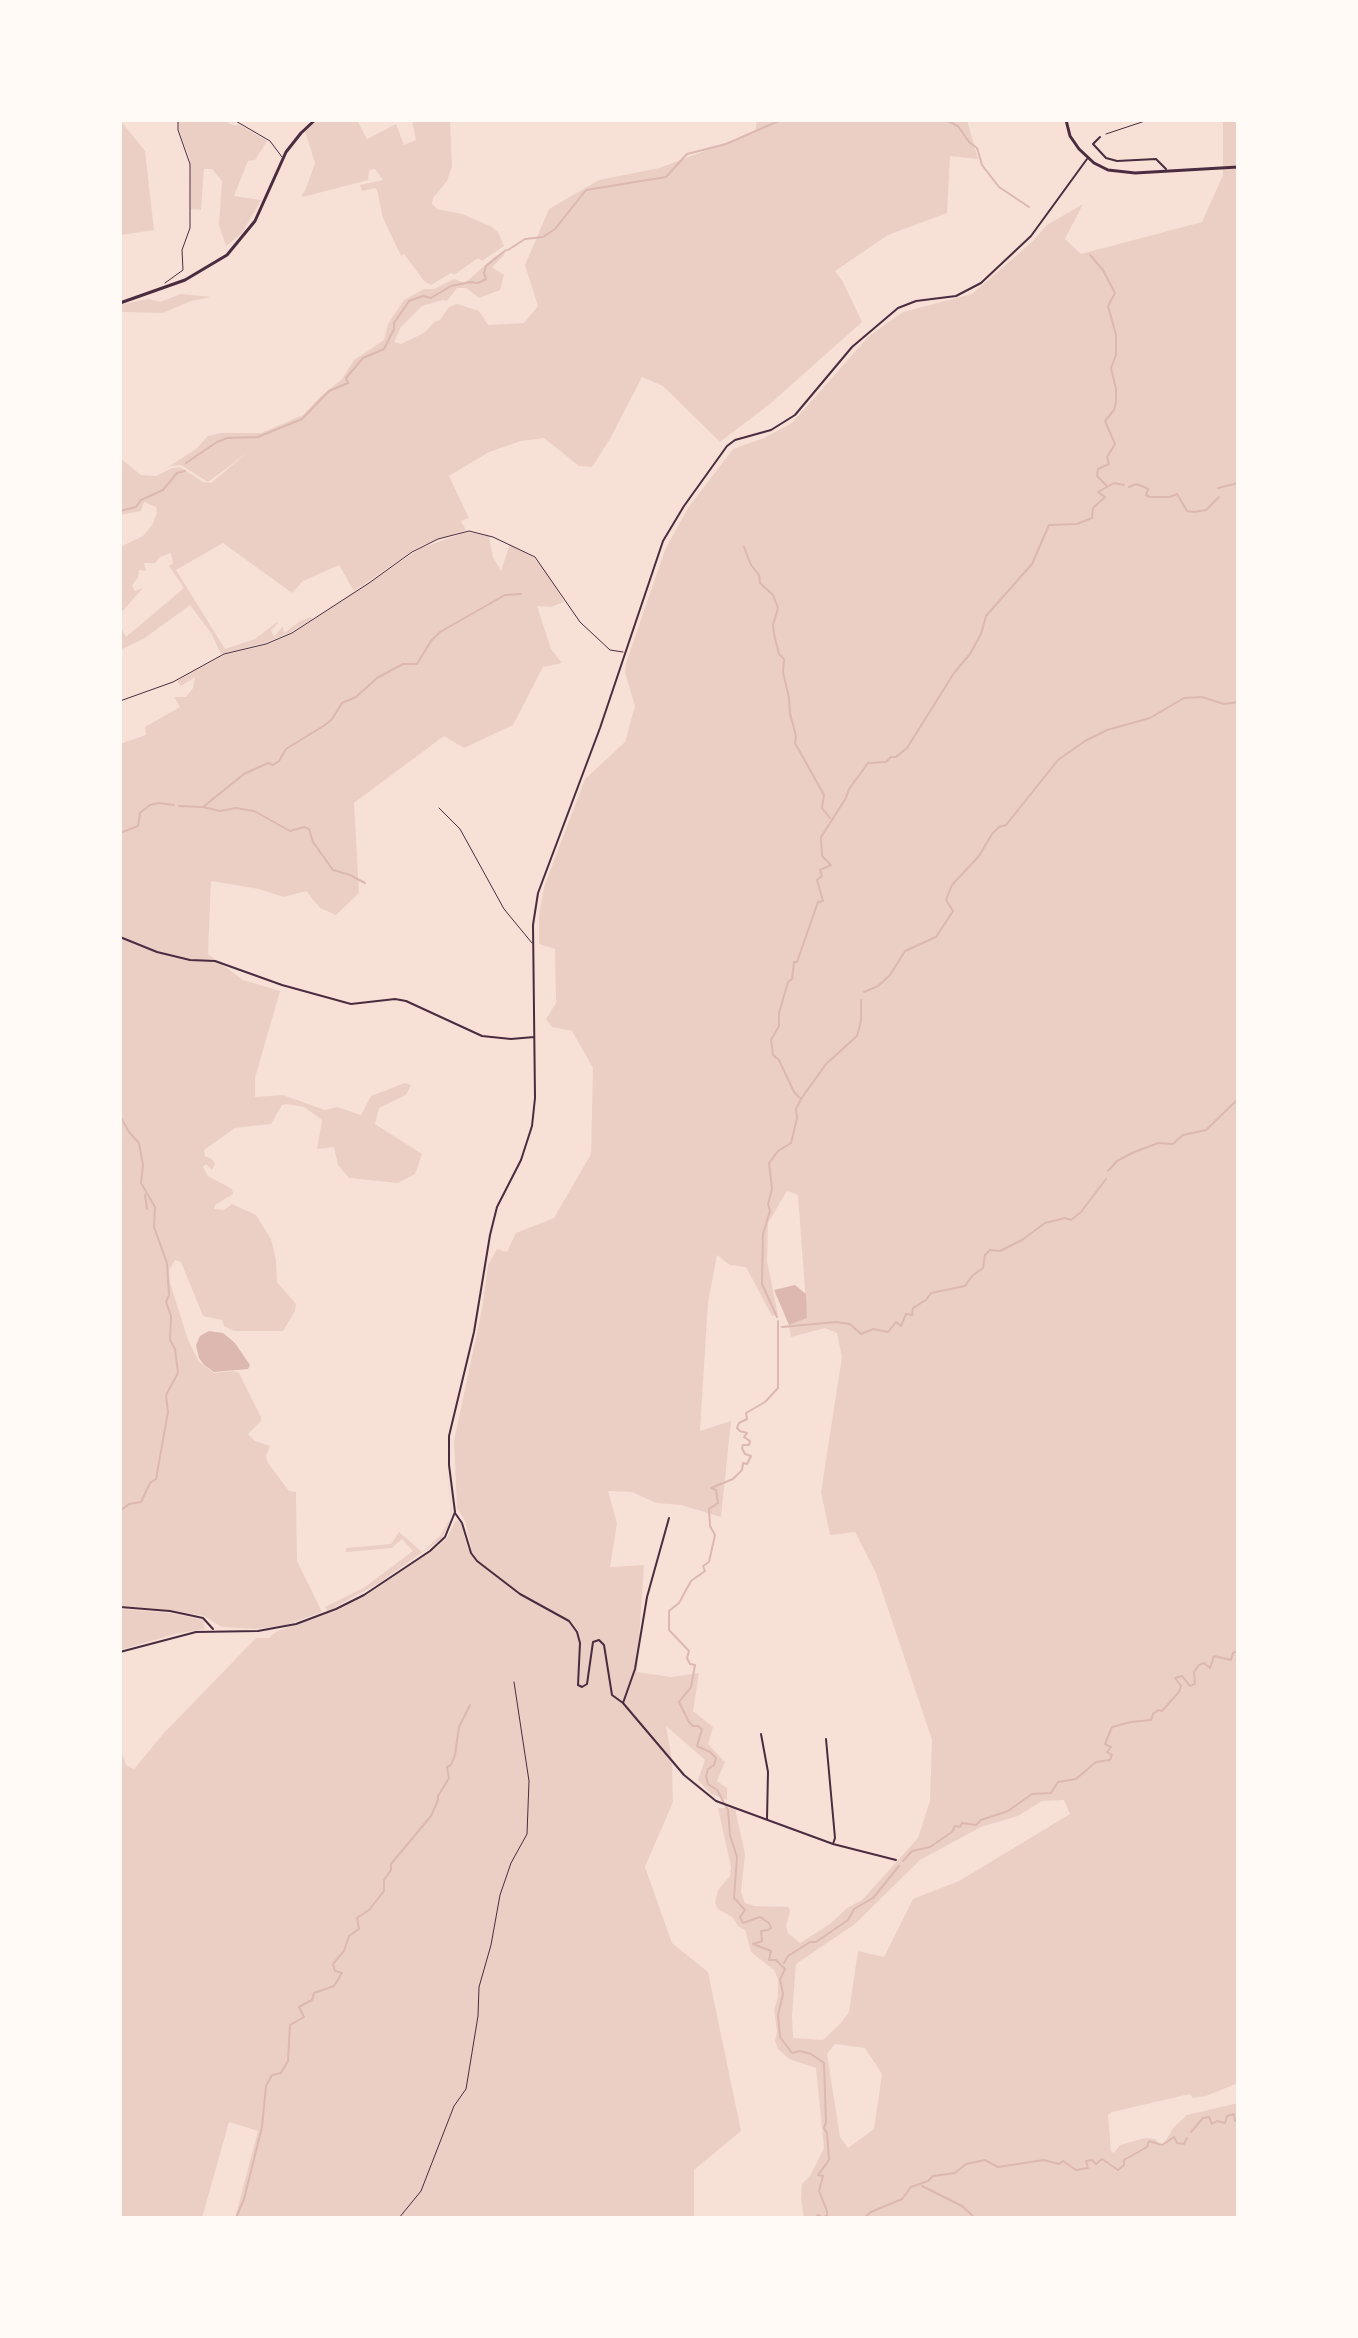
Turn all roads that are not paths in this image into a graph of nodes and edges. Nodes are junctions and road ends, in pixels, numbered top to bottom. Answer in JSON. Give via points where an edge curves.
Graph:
{"nodes":[{"id":1,"x":178,"y":120,"type":"edge"},
{"id":2,"x":234,"y":120,"type":"edge"},
{"id":3,"x":315,"y":120,"type":"edge"},
{"id":4,"x":1066,"y":120,"type":"edge"},
{"id":5,"x":1100,"y":137,"type":"road end"},
{"id":6,"x":283,"y":158,"type":"junction"},
{"id":7,"x":1087,"y":158,"type":"junction"},
{"id":8,"x":1238,"y":167,"type":"edge"},
{"id":9,"x":1166,"y":170,"type":"junction"},
{"id":10,"x":166,"y":288,"type":"junction"},
{"id":11,"x":120,"y":303,"type":"edge"},
{"id":12,"x":625,"y":652,"type":"junction"},
{"id":13,"x":120,"y":701,"type":"edge"},
{"id":14,"x":439,"y":808,"type":"dead end"},
{"id":15,"x":120,"y":937,"type":"edge"},
{"id":16,"x":533,"y":942,"type":"junction"},
{"id":17,"x":535,"y":1037,"type":"junction"},
{"id":18,"x":455,"y":1512,"type":"junction"},
{"id":19,"x":669,"y":1518,"type":"dead end"},
{"id":20,"x":120,"y":1607,"type":"edge"},
{"id":21,"x":214,"y":1630,"type":"junction"},
{"id":22,"x":120,"y":1652,"type":"edge"},
{"id":23,"x":623,"y":1703,"type":"junction"},
{"id":24,"x":761,"y":1734,"type":"dead end"},
{"id":25,"x":826,"y":1739,"type":"dead end"},
{"id":26,"x":767,"y":1819,"type":"junction"},
{"id":27,"x":833,"y":1844,"type":"junction"},
{"id":28,"x":896,"y":1860,"type":"dead end"}],
"edges":[{"from":1,"to":10,"type":"lane","via":[[190,164],[190,228],[182,250],[183,270],[166,281]]},
{"from":2,"to":6,"type":"lane","via":[[270,141]]},
{"from":3,"to":6,"type":"main road"},
{"from":4,"to":7,"type":"main road"},
{"from":5,"to":9,"type":"street","via":[[1094,146],[1106,158],[1156,159]]},
{"from":6,"to":10,"type":"main road","via":[[259,213],[237,245],[209,268]]},
{"from":7,"to":9,"type":"main road","via":[[1117,172]]},
{"from":7,"to":12,"type":"street","via":[[1038,227],[981,283],[962,294],[898,308],[852,347],[795,415],[727,446],[663,541]]},
{"from":8,"to":9,"type":"main road"},
{"from":10,"to":11,"type":"main road"},
{"from":12,"to":13,"type":"lane","via":[[610,650],[580,622],[535,557],[469,531],[412,552],[292,633],[228,652],[164,686]]},
{"from":12,"to":16,"type":"street","via":[[540,887]]},
{"from":14,"to":16,"type":"lane","via":[[460,829],[504,909]]},
{"from":15,"to":17,"type":"street","via":[[157,952],[215,961],[351,1004],[402,1000],[482,1036]]},
{"from":16,"to":17,"type":"street"},
{"from":17,"to":18,"type":"street","via":[[532,1126],[494,1216],[449,1436]]},
{"from":18,"to":21,"type":"street","via":[[435,1547],[344,1606],[283,1628]]},
{"from":18,"to":23,"type":"street","via":[[477,1561],[520,1594],[569,1621],[577,1632],[578,1685],[587,1684],[593,1642],[604,1645],[612,1695]]},
{"from":19,"to":23,"type":"street"},
{"from":20,"to":21,"type":"street","via":[[203,1618]]},
{"from":21,"to":22,"type":"street"},
{"from":23,"to":26,"type":"street","via":[[684,1775],[720,1803]]},
{"from":24,"to":26,"type":"street","via":[[768,1772]]},
{"from":25,"to":27,"type":"street"},
{"from":26,"to":27,"type":"street"},
{"from":27,"to":28,"type":"street"}]}
